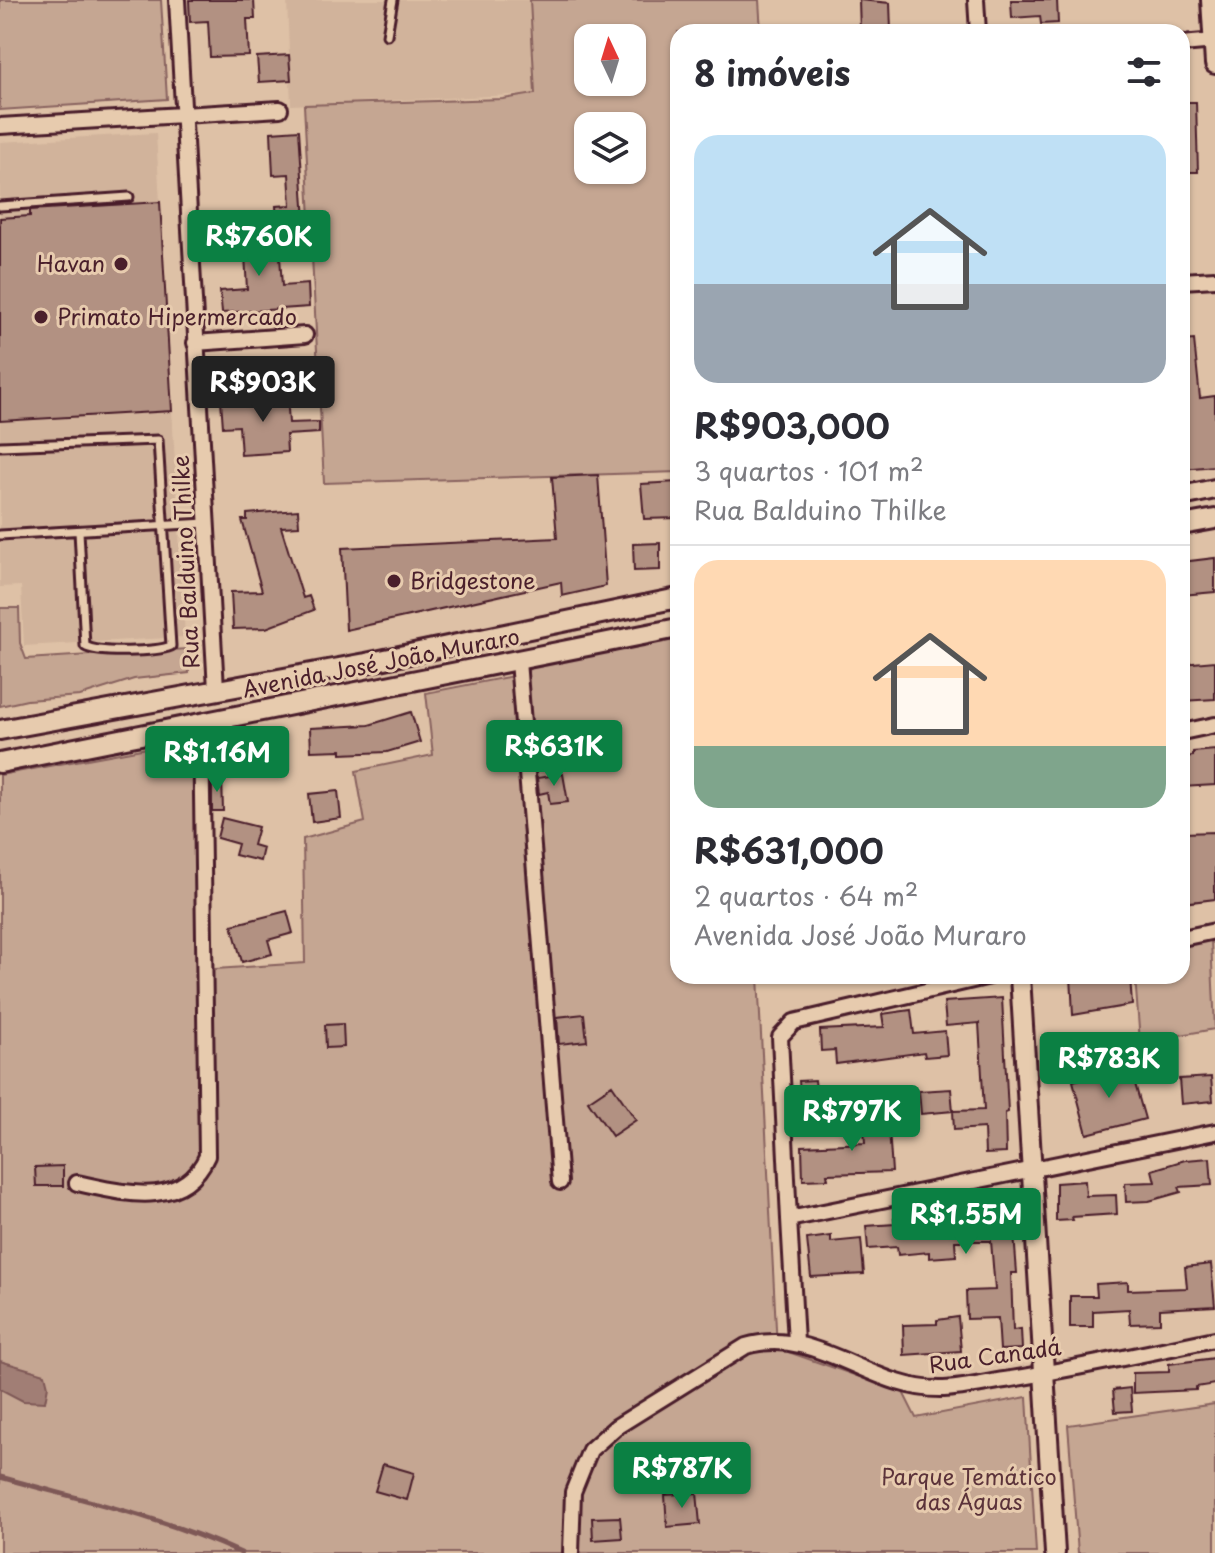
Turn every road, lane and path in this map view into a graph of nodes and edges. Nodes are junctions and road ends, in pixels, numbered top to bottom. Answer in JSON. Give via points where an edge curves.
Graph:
{"nodes":[{"id":1,"x":177,"y":0,"type":"edge"},
{"id":2,"x":393,"y":0,"type":"edge"},
{"id":3,"x":976,"y":0,"type":"edge"},
{"id":4,"x":1211,"y":0,"type":"edge"},
{"id":5,"x":978,"y":24,"type":"edge"},
{"id":6,"x":387,"y":35,"type":"dead end"},
{"id":7,"x":1214,"y":41,"type":"edge"},
{"id":8,"x":1190,"y":43,"type":"edge"},
{"id":9,"x":1215,"y":64,"type":"edge"},
{"id":10,"x":280,"y":109,"type":"dead end"},
{"id":11,"x":183,"y":113,"type":"junction"},
{"id":12,"x":0,"y":126,"type":"edge"},
{"id":13,"x":129,"y":197,"type":"dead end"},
{"id":14,"x":0,"y":206,"type":"edge"},
{"id":15,"x":1215,"y":279,"type":"edge"},
{"id":16,"x":1190,"y":281,"type":"edge"},
{"id":17,"x":305,"y":335,"type":"dead end"},
{"id":18,"x":195,"y":343,"type":"junction"},
{"id":19,"x":0,"y":446,"type":"edge"},
{"id":20,"x":1215,"y":489,"type":"edge"},
{"id":21,"x":1190,"y":494,"type":"edge"},
{"id":22,"x":1215,"y":519,"type":"edge"},
{"id":23,"x":206,"y":523,"type":"junction"},
{"id":24,"x":1190,"y":524,"type":"edge"},
{"id":25,"x":164,"y":525,"type":"junction"},
{"id":26,"x":79,"y":531,"type":"junction"},
{"id":27,"x":0,"y":535,"type":"edge"},
{"id":28,"x":670,"y":600,"type":"edge"},
{"id":29,"x":670,"y":630,"type":"edge"},
{"id":30,"x":518,"y":661,"type":"junction"},
{"id":31,"x":272,"y":680,"type":"junction"},
{"id":32,"x":216,"y":689,"type":"junction"},
{"id":33,"x":175,"y":698,"type":"junction"},
{"id":34,"x":221,"y":720,"type":"junction"},
{"id":35,"x":201,"y":723,"type":"junction"},
{"id":36,"x":1215,"y":725,"type":"edge"},
{"id":37,"x":0,"y":730,"type":"edge"},
{"id":38,"x":1190,"y":730,"type":"edge"},
{"id":39,"x":134,"y":737,"type":"junction"},
{"id":40,"x":0,"y":763,"type":"edge"},
{"id":41,"x":1215,"y":931,"type":"edge"},
{"id":42,"x":1190,"y":936,"type":"edge"},
{"id":43,"x":956,"y":984,"type":"edge"},
{"id":44,"x":1020,"y":984,"type":"edge"},
{"id":45,"x":1215,"y":1132,"type":"edge"},
{"id":46,"x":1032,"y":1170,"type":"junction"},
{"id":47,"x":560,"y":1182,"type":"dead end"},
{"id":48,"x":77,"y":1183,"type":"dead end"},
{"id":49,"x":789,"y":1219,"type":"junction"},
{"id":50,"x":1215,"y":1339,"type":"edge"},
{"id":51,"x":796,"y":1342,"type":"junction"},
{"id":52,"x":1046,"y":1373,"type":"junction"},
{"id":53,"x":571,"y":1553,"type":"edge"},
{"id":54,"x":1055,"y":1553,"type":"edge"}],
"edges":[{"from":1,"to":11,"type":"street","name":"Rua Balduino Thilke"},
{"from":2,"to":6,"type":"lane"},
{"from":3,"to":5,"type":"street"},
{"from":4,"to":7,"type":"main road"},
{"from":7,"to":8,"type":"street"},
{"from":7,"to":9,"type":"main road"},
{"from":10,"to":11,"type":"street"},
{"from":11,"to":12,"type":"street"},
{"from":11,"to":18,"type":"street","name":"Rua Balduino Thilke"},
{"from":13,"to":14,"type":"lane"},
{"from":15,"to":16,"type":"street"},
{"from":17,"to":18,"type":"street"},
{"from":18,"to":23,"type":"street","name":"Rua Balduino Thilke"},
{"from":19,"to":25,"type":"lane","via":[[155,438],[160,444]]},
{"from":20,"to":21,"type":"main road"},
{"from":22,"to":24,"type":"main road"},
{"from":23,"to":25,"type":"lane"},
{"from":23,"to":32,"type":"street","name":"Rua Balduino Thilke"},
{"from":25,"to":26,"type":"lane"},
{"from":25,"to":26,"type":"lane","via":[[173,643],[166,649],[85,646]]},
{"from":26,"to":27,"type":"lane"},
{"from":28,"to":31,"type":"main road","name":"Avenida José João Muraro"},
{"from":29,"to":30,"type":"main road","name":"Avenida José João Muraro"},
{"from":30,"to":34,"type":"main road","name":"Avenida José João Muraro"},
{"from":30,"to":47,"type":"street"},
{"from":31,"to":32,"type":"main road","name":"Avenida José João Muraro"},
{"from":31,"to":34,"type":"main road","via":[[282,685],[277,702]]},
{"from":32,"to":33,"type":"main road","name":"Avenida José João Muraro"},
{"from":33,"to":37,"type":"main road","name":"Avenida José João Muraro"},
{"from":33,"to":39,"type":"main road","via":[[124,712],[118,721]]},
{"from":34,"to":35,"type":"main road","name":"Avenida José João Muraro"},
{"from":35,"to":39,"type":"main road","name":"Avenida José João Muraro"},
{"from":35,"to":48,"type":"street","via":[[207,1156],[198,1176],[179,1189],[127,1193]]},
{"from":36,"to":38,"type":"street"},
{"from":39,"to":40,"type":"main road","name":"Avenida José João Muraro"},
{"from":41,"to":42,"type":"street"},
{"from":43,"to":49,"type":"street","via":[[794,1022],[785,1029],[780,1037]]},
{"from":44,"to":46,"type":"main road"},
{"from":45,"to":46,"type":"street"},
{"from":46,"to":49,"type":"street"},
{"from":46,"to":52,"type":"main road"},
{"from":49,"to":51,"type":"street"},
{"from":50,"to":52,"type":"street","name":"Rua Canadá"},
{"from":51,"to":52,"type":"street","name":"Rua Canadá","via":[[911,1387],[945,1389]]},
{"from":51,"to":53,"type":"street","name":"Rua Canadá","via":[[746,1346],[616,1427],[590,1450],[573,1492]]},
{"from":52,"to":54,"type":"main road"}]}
